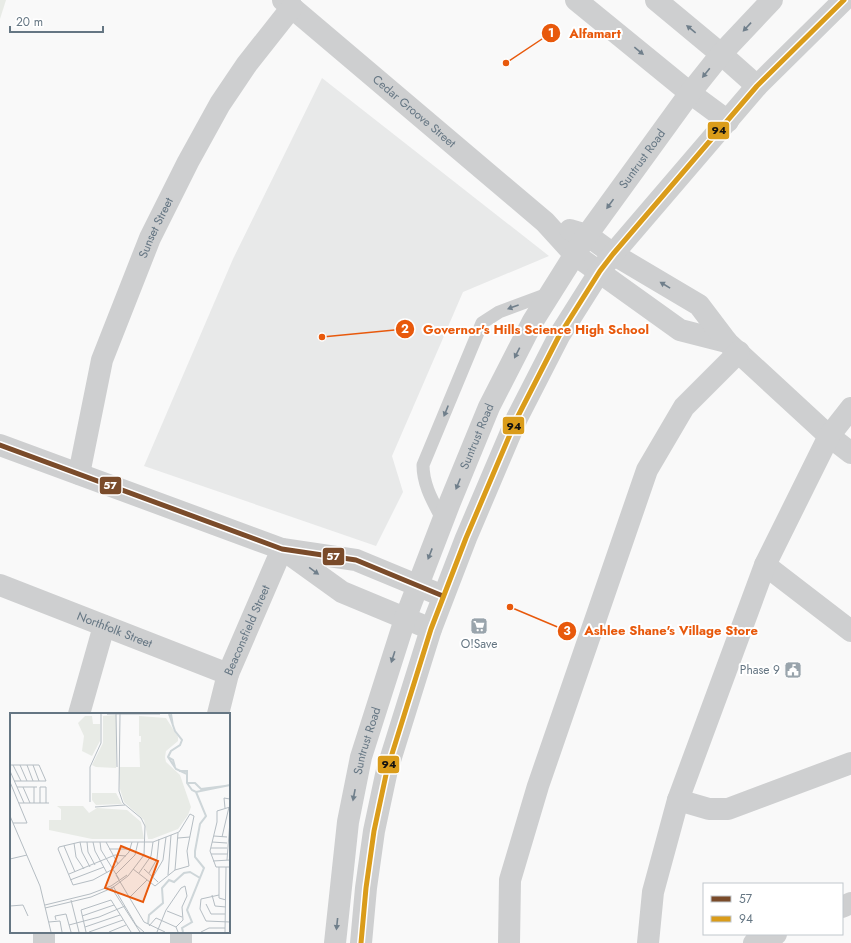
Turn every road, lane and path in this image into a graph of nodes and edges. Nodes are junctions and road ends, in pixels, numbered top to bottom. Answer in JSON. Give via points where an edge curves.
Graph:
{"nodes":[{"id":1,"x":576,"y":0,"type":"edge"},
{"id":2,"x":656,"y":0,"type":"edge"},
{"id":3,"x":772,"y":0,"type":"edge"},
{"id":4,"x":844,"y":0,"type":"edge"},
{"id":5,"x":287,"y":4,"type":"edge"},
{"id":6,"x":722,"y":54,"type":"junction"},
{"id":7,"x":758,"y":86,"type":"junction"},
{"id":8,"x":690,"y":93,"type":"junction"},
{"id":9,"x":728,"y":121,"type":"junction"},
{"id":10,"x":546,"y":222,"type":"junction"},
{"id":11,"x":587,"y":235,"type":"junction"},
{"id":12,"x":574,"y":254,"type":"junction"},
{"id":13,"x":613,"y":254,"type":"junction"},
{"id":14,"x":600,"y":272,"type":"junction"},
{"id":15,"x":550,"y":293,"type":"junction"},
{"id":16,"x":733,"y":347,"type":"junction"},
{"id":17,"x":851,"y":408,"type":"edge"},
{"id":18,"x":829,"y":436,"type":"junction"},
{"id":19,"x":0,"y":445,"type":"edge"},
{"id":20,"x":851,"y":453,"type":"edge"},
{"id":21,"x":79,"y":474,"type":"junction"},
{"id":22,"x":442,"y":521,"type":"junction"},
{"id":23,"x":282,"y":549,"type":"junction"},
{"id":24,"x":765,"y":565,"type":"junction"},
{"id":25,"x":0,"y":585,"type":"edge"},
{"id":26,"x":418,"y":586,"type":"junction"},
{"id":27,"x":443,"y":596,"type":"junction"},
{"id":28,"x":405,"y":620,"type":"junction"},
{"id":29,"x":104,"y":626,"type":"junction"},
{"id":30,"x":431,"y":629,"type":"junction"},
{"id":31,"x":851,"y":631,"type":"edge"},
{"id":32,"x":228,"y":674,"type":"junction"},
{"id":33,"x":79,"y":713,"type":"edge"},
{"id":34,"x":218,"y":713,"type":"edge"},
{"id":35,"x":851,"y":763,"type":"edge"},
{"id":36,"x":678,"y":800,"type":"junction"},
{"id":37,"x":181,"y":933,"type":"edge"},
{"id":38,"x":774,"y":935,"type":"edge"},
{"id":39,"x":180,"y":943,"type":"edge"},
{"id":40,"x":335,"y":943,"type":"edge"},
{"id":41,"x":361,"y":943,"type":"edge"},
{"id":42,"x":509,"y":943,"type":"edge"},
{"id":43,"x":648,"y":943,"type":"edge"},
{"id":44,"x":754,"y":943,"type":"edge"}],
"edges":[{"from":1,"to":8,"type":"street","one_way":true},
{"from":6,"to":2,"type":"street","one_way":true},
{"from":3,"to":6,"type":"street","name":"Suntrust Road","one_way":true},
{"from":4,"to":7,"type":"street"},
{"from":5,"to":10,"type":"street","name":"Cedar Groove Street"},
{"from":5,"to":21,"type":"street","name":"Sunset Street","via":[[220,104],[150,238],[102,360]]},
{"from":6,"to":7,"type":"street"},
{"from":6,"to":8,"type":"street","name":"Suntrust Road","one_way":true},
{"from":7,"to":9,"type":"street"},
{"from":8,"to":9,"type":"street"},
{"from":8,"to":11,"type":"street","name":"Suntrust Road","one_way":true},
{"from":9,"to":13,"type":"street"},
{"from":10,"to":11,"type":"street"},
{"from":10,"to":12,"type":"street"},
{"from":11,"to":12,"type":"street","name":"Suntrust Road"},
{"from":11,"to":13,"type":"street"},
{"from":12,"to":14,"type":"street"},
{"from":12,"to":15,"type":"street","name":"Suntrust Road"},
{"from":13,"to":14,"type":"street"},
{"from":16,"to":13,"type":"street","one_way":true,"via":[[699,305]]},
{"from":14,"to":16,"type":"street","via":[[680,330]]},
{"from":14,"to":27,"type":"street","via":[[559,336],[517,418]]},
{"from":15,"to":22,"type":"street","name":"Suntrust Road","one_way":true,"via":[[489,407]]},
{"from":15,"to":22,"type":"lane","one_way":true,"via":[[500,312],[482,323],[423,465],[427,490]]},
{"from":16,"to":18,"type":"street"},
{"from":16,"to":42,"type":"street","via":[[684,407],[647,470],[538,786],[510,880]]},
{"from":17,"to":18,"type":"street"},
{"from":18,"to":20,"type":"street"},
{"from":18,"to":24,"type":"street"},
{"from":19,"to":21,"type":"street"},
{"from":21,"to":23,"type":"street"},
{"from":22,"to":26,"type":"street","name":"Suntrust Road","one_way":true},
{"from":23,"to":26,"type":"street","via":[[356,560]]},
{"from":23,"to":28,"type":"street","one_way":true,"via":[[342,592]]},
{"from":23,"to":32,"type":"street","name":"Beaconsfield Street"},
{"from":24,"to":31,"type":"street"},
{"from":24,"to":36,"type":"street"},
{"from":25,"to":29,"type":"street","name":"Northfolk Street"},
{"from":26,"to":27,"type":"street"},
{"from":26,"to":28,"type":"street","name":"Suntrust Road"},
{"from":27,"to":30,"type":"street"},
{"from":28,"to":30,"type":"street"},
{"from":28,"to":40,"type":"street","name":"Suntrust Road","one_way":true,"via":[[361,757],[348,822]]},
{"from":29,"to":32,"type":"street","name":"Northfolk Street"},
{"from":29,"to":33,"type":"street"},
{"from":30,"to":41,"type":"street","via":[[387,770],[374,831]]},
{"from":32,"to":34,"type":"street","name":"Beaconsfield Street"},
{"from":35,"to":36,"type":"street","via":[[728,809],[710,809]]},
{"from":36,"to":43,"type":"street","via":[[653,892]]},
{"from":37,"to":39,"type":"street"},
{"from":38,"to":44,"type":"street"}]}
